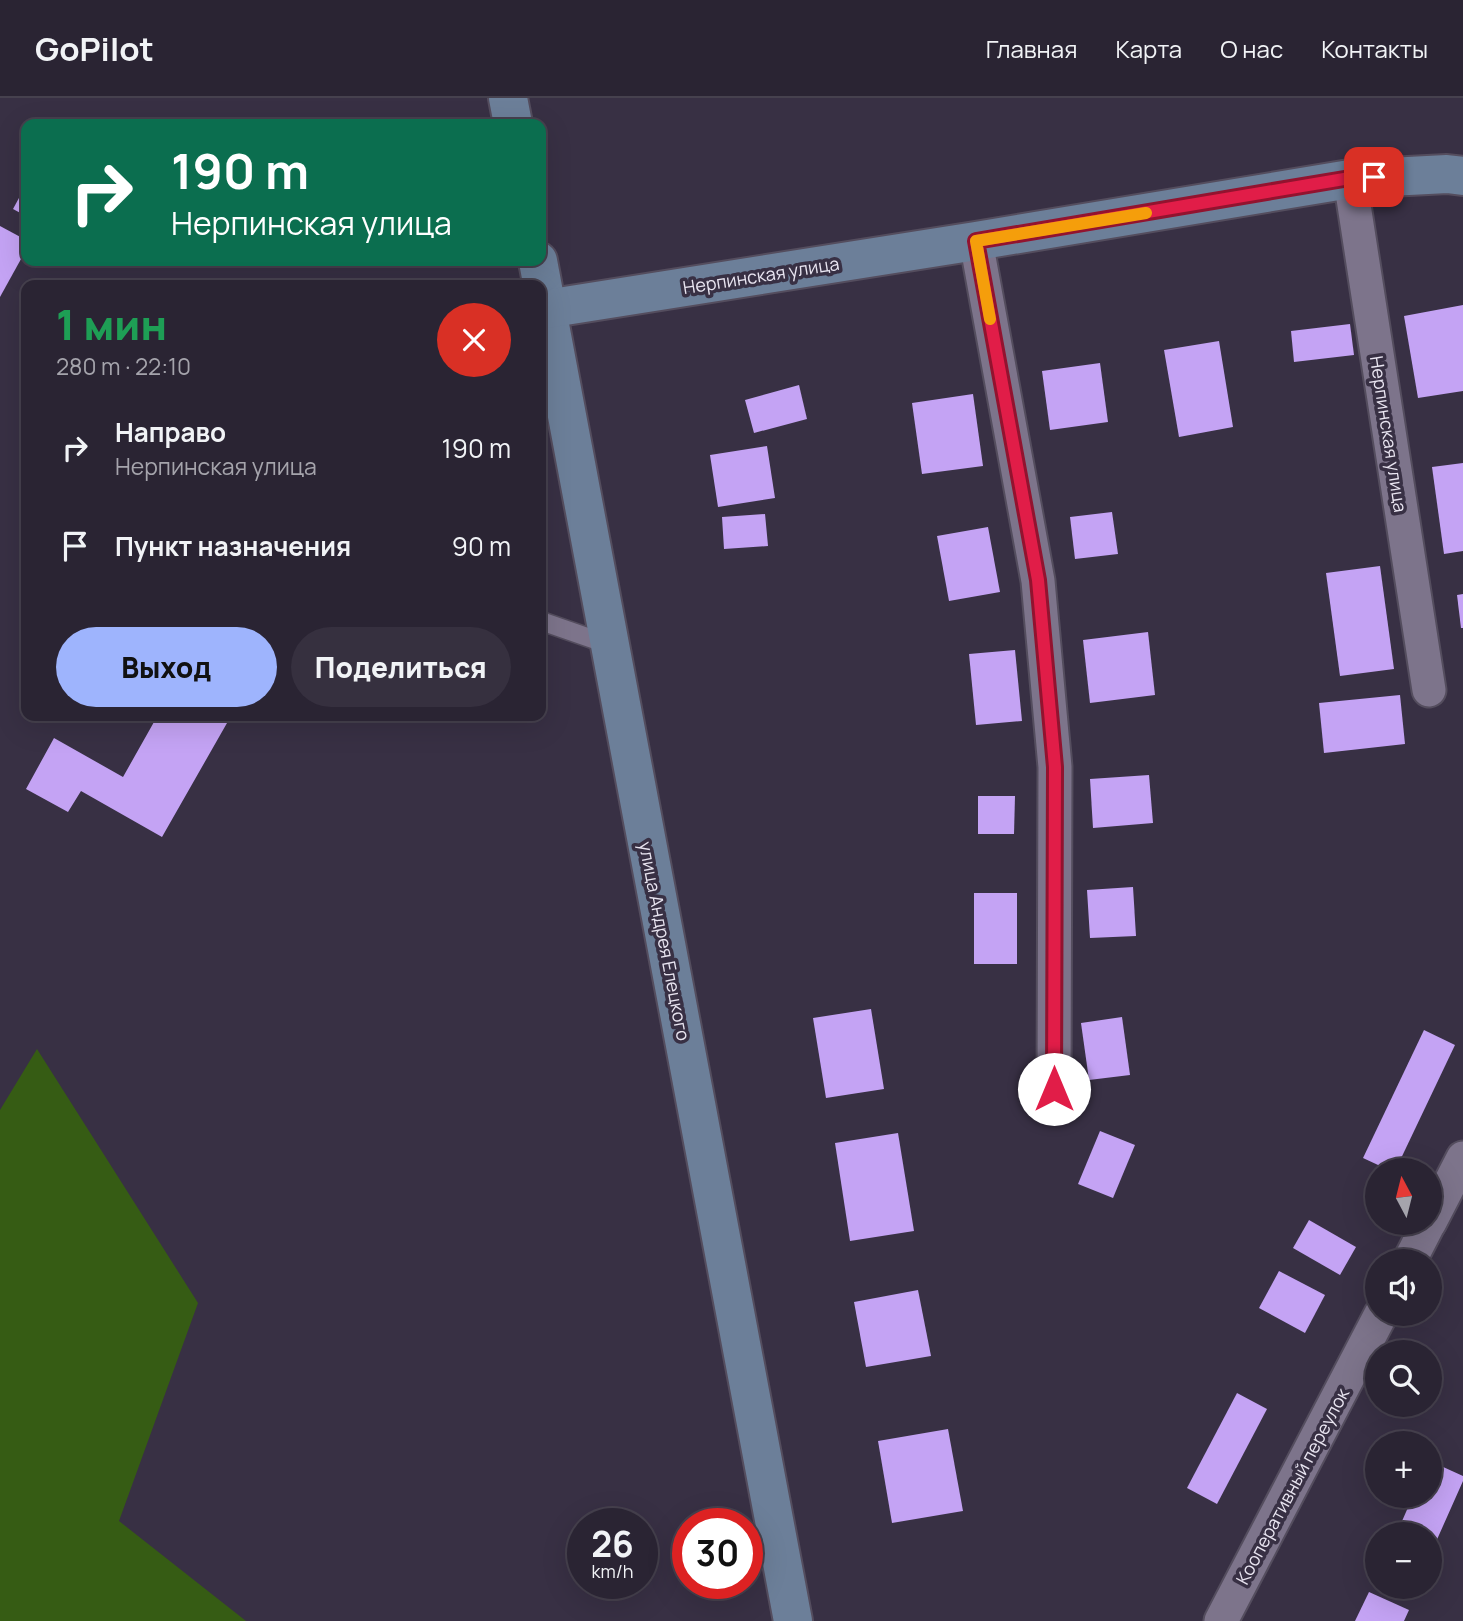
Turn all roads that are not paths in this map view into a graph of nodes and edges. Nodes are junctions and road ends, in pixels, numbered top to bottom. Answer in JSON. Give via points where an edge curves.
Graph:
{"nodes":[{"id":1,"x":508,"y":98,"type":"edge"},
{"id":2,"x":512,"y":119,"type":"edge"},
{"id":3,"x":1463,"y":176,"type":"edge"},
{"id":4,"x":1350,"y":178,"type":"junction"},
{"id":5,"x":976,"y":241,"type":"junction"},
{"id":6,"x":546,"y":304,"type":"edge"},
{"id":7,"x":547,"y":309,"type":"junction"},
{"id":8,"x":546,"y":623,"type":"edge"},
{"id":9,"x":610,"y":645,"type":"junction"},
{"id":10,"x":1429,"y":690,"type":"dead end"},
{"id":11,"x":1054,"y":1089,"type":"dead end"},
{"id":12,"x":1463,"y":1158,"type":"edge"},
{"id":13,"x":1442,"y":1198,"type":"edge"},
{"id":14,"x":1375,"y":1326,"type":"edge"},
{"id":15,"x":793,"y":1621,"type":"edge"},
{"id":16,"x":1221,"y":1621,"type":"edge"}],
"edges":[{"from":1,"to":2,"type":"main road"},
{"from":3,"to":4,"type":"main road","name":"Нерпинская улица"},
{"from":4,"to":5,"type":"main road","name":"Нерпинская улица"},
{"from":4,"to":10,"type":"street","name":"Нерпинская улица"},
{"from":5,"to":7,"type":"main road","name":"Нерпинская улица"},
{"from":5,"to":11,"type":"street","via":[[1038,580],[1055,767]]},
{"from":6,"to":7,"type":"main road","name":"улица Андрея Елецкого"},
{"from":7,"to":9,"type":"main road","name":"улица Андрея Елецкого"},
{"from":8,"to":9,"type":"lane"},
{"from":9,"to":15,"type":"main road","name":"улица Андрея Елецкого"},
{"from":12,"to":13,"type":"street"},
{"from":14,"to":16,"type":"street","name":"Кооперативный переулок"}]}
